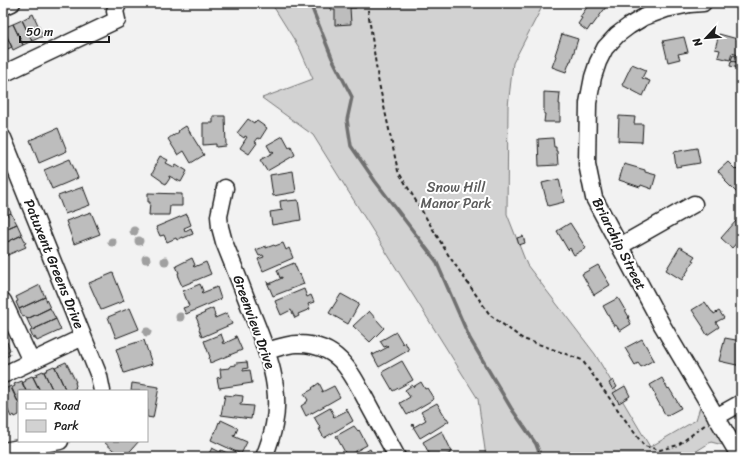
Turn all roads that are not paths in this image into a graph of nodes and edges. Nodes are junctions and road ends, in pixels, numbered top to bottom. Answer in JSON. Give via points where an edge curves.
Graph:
{"nodes":[{"id":1,"x":12,"y":3,"type":"edge"},
{"id":2,"x":117,"y":3,"type":"edge"},
{"id":3,"x":703,"y":3,"type":"edge"},
{"id":4,"x":3,"y":7,"type":"edge"},
{"id":5,"x":3,"y":74,"type":"edge"},
{"id":6,"x":3,"y":138,"type":"edge"},
{"id":7,"x":225,"y":188,"type":"dead end"},
{"id":8,"x":694,"y":204,"type":"dead end"},
{"id":9,"x":620,"y":246,"type":"junction"},
{"id":10,"x":3,"y":301,"type":"edge"},
{"id":11,"x":83,"y":337,"type":"junction"},
{"id":12,"x":267,"y":351,"type":"junction"},
{"id":13,"x":31,"y":361,"type":"junction"},
{"id":14,"x":3,"y":375,"type":"edge"},
{"id":15,"x":102,"y":390,"type":"edge"},
{"id":16,"x":741,"y":403,"type":"edge"},
{"id":17,"x":716,"y":417,"type":"junction"},
{"id":18,"x":54,"y":442,"type":"edge"},
{"id":19,"x":3,"y":451,"type":"edge"},
{"id":20,"x":264,"y":457,"type":"edge"},
{"id":21,"x":397,"y":457,"type":"edge"},
{"id":22,"x":740,"y":457,"type":"edge"}],
"edges":[{"from":1,"to":4,"type":"street"},
{"from":2,"to":5,"type":"street","via":[[117,20]]},
{"from":3,"to":9,"type":"street","name":"Briarchip Street","via":[[666,9],[644,17],[616,34],[598,62],[588,103],[587,164],[594,198]]},
{"from":6,"to":11,"type":"street","name":"Patuxent Greens Drive"},
{"from":7,"to":12,"type":"street","name":"Greenview Drive","via":[[219,216],[220,227]]},
{"from":8,"to":9,"type":"street"},
{"from":9,"to":17,"type":"street","name":"Briarchip Street","via":[[662,325]]},
{"from":10,"to":13,"type":"street"},
{"from":11,"to":13,"type":"street"},
{"from":11,"to":15,"type":"street","name":"Patuxent Greens Drive","via":[[99,376]]},
{"from":12,"to":20,"type":"street","name":"Greenview Drive","via":[[276,392],[276,408],[275,424]]},
{"from":12,"to":21,"type":"street","via":[[283,346],[311,345],[325,349],[338,357],[356,382]]},
{"from":13,"to":14,"type":"street"},
{"from":16,"to":17,"type":"street"},
{"from":17,"to":22,"type":"street","name":"Briarchip Street"},
{"from":18,"to":19,"type":"street"}]}
